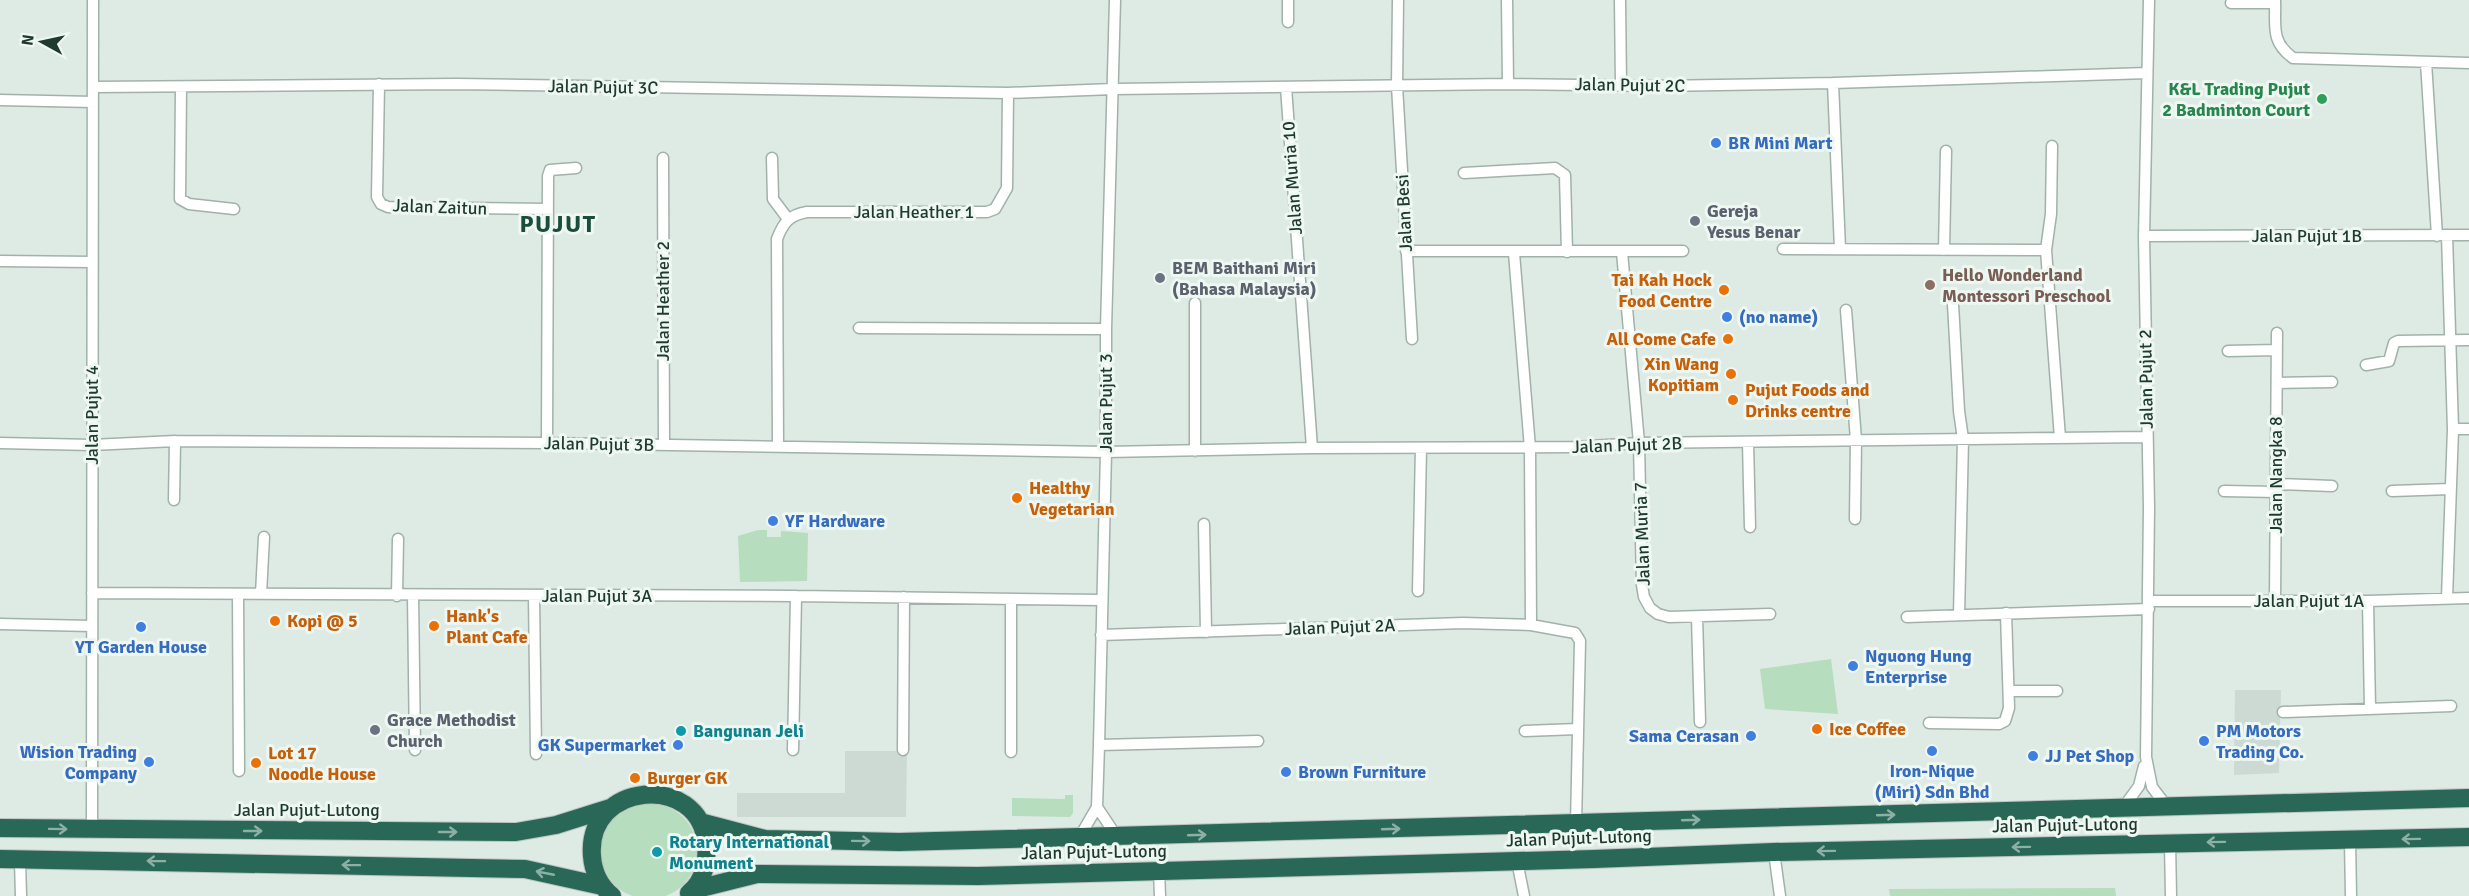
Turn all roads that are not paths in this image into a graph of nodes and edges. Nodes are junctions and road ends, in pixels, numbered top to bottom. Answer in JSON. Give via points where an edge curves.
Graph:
{"nodes":[{"id":1,"x":93,"y":0,"type":"edge"},
{"id":2,"x":1115,"y":0,"type":"edge"},
{"id":3,"x":1288,"y":0,"type":"edge"},
{"id":4,"x":1398,"y":0,"type":"edge"},
{"id":5,"x":1507,"y":0,"type":"edge"},
{"id":6,"x":1620,"y":0,"type":"edge"},
{"id":7,"x":2149,"y":0,"type":"edge"},
{"id":8,"x":2275,"y":2,"type":"edge"},
{"id":9,"x":2231,"y":3,"type":"dead end"},
{"id":10,"x":1288,"y":22,"type":"dead end"},
{"id":11,"x":2426,"y":62,"type":"junction"},
{"id":12,"x":2469,"y":63,"type":"edge"},
{"id":13,"x":2147,"y":74,"type":"junction"},
{"id":14,"x":379,"y":84,"type":"junction"},
{"id":15,"x":1508,"y":84,"type":"junction"},
{"id":16,"x":1833,"y":84,"type":"junction"},
{"id":17,"x":1397,"y":86,"type":"junction"},
{"id":18,"x":1621,"y":86,"type":"junction"},
{"id":19,"x":93,"y":87,"type":"junction"},
{"id":20,"x":1286,"y":87,"type":"junction"},
{"id":21,"x":181,"y":88,"type":"junction"},
{"id":22,"x":1113,"y":89,"type":"junction"},
{"id":23,"x":1008,"y":93,"type":"junction"},
{"id":24,"x":0,"y":100,"type":"edge"},
{"id":25,"x":93,"y":102,"type":"junction"},
{"id":26,"x":2052,"y":146,"type":"dead end"},
{"id":27,"x":1946,"y":152,"type":"dead end"},
{"id":28,"x":663,"y":158,"type":"dead end"},
{"id":29,"x":772,"y":158,"type":"dead end"},
{"id":30,"x":576,"y":168,"type":"dead end"},
{"id":31,"x":1464,"y":173,"type":"dead end"},
{"id":32,"x":234,"y":208,"type":"dead end"},
{"id":33,"x":547,"y":209,"type":"junction"},
{"id":34,"x":788,"y":219,"type":"junction"},
{"id":35,"x":2469,"y":235,"type":"edge"},
{"id":36,"x":2144,"y":236,"type":"junction"},
{"id":37,"x":2442,"y":236,"type":"junction"},
{"id":38,"x":1783,"y":249,"type":"dead end"},
{"id":39,"x":1840,"y":249,"type":"junction"},
{"id":40,"x":1944,"y":250,"type":"junction"},
{"id":41,"x":2046,"y":250,"type":"junction"},
{"id":42,"x":1406,"y":251,"type":"junction"},
{"id":43,"x":1683,"y":251,"type":"dead end"},
{"id":44,"x":1567,"y":252,"type":"junction"},
{"id":45,"x":1622,"y":252,"type":"junction"},
{"id":46,"x":1514,"y":253,"type":"junction"},
{"id":47,"x":0,"y":261,"type":"edge"},
{"id":48,"x":92,"y":262,"type":"junction"},
{"id":49,"x":1195,"y":303,"type":"dead end"},
{"id":50,"x":1953,"y":304,"type":"dead end"},
{"id":51,"x":1846,"y":310,"type":"dead end"},
{"id":52,"x":860,"y":328,"type":"dead end"},
{"id":53,"x":1106,"y":329,"type":"junction"},
{"id":54,"x":2277,"y":333,"type":"dead end"},
{"id":55,"x":1412,"y":339,"type":"dead end"},
{"id":56,"x":2450,"y":340,"type":"junction"},
{"id":57,"x":2469,"y":340,"type":"edge"},
{"id":58,"x":2277,"y":350,"type":"junction"},
{"id":59,"x":2228,"y":351,"type":"dead end"},
{"id":60,"x":2366,"y":365,"type":"dead end"},
{"id":61,"x":2332,"y":382,"type":"dead end"},
{"id":62,"x":2277,"y":383,"type":"junction"},
{"id":63,"x":2452,"y":429,"type":"junction"},
{"id":64,"x":2469,"y":429,"type":"edge"},
{"id":65,"x":2147,"y":436,"type":"junction"},
{"id":66,"x":2060,"y":438,"type":"junction"},
{"id":67,"x":1963,"y":439,"type":"junction"},
{"id":68,"x":1856,"y":440,"type":"junction"},
{"id":69,"x":175,"y":441,"type":"junction"},
{"id":70,"x":1748,"y":442,"type":"junction"},
{"id":71,"x":0,"y":443,"type":"edge"},
{"id":72,"x":546,"y":443,"type":"junction"},
{"id":73,"x":1639,"y":443,"type":"junction"},
{"id":74,"x":92,"y":445,"type":"junction"},
{"id":75,"x":664,"y":445,"type":"junction"},
{"id":76,"x":778,"y":446,"type":"junction"},
{"id":77,"x":1312,"y":448,"type":"junction"},
{"id":78,"x":1421,"y":448,"type":"junction"},
{"id":79,"x":1530,"y":448,"type":"junction"},
{"id":80,"x":1195,"y":451,"type":"junction"},
{"id":81,"x":1106,"y":452,"type":"junction"},
{"id":82,"x":2332,"y":486,"type":"dead end"},
{"id":83,"x":2277,"y":488,"type":"junction"},
{"id":84,"x":2450,"y":489,"type":"junction"},
{"id":85,"x":2224,"y":491,"type":"dead end"},
{"id":86,"x":2392,"y":491,"type":"dead end"},
{"id":87,"x":174,"y":500,"type":"dead end"},
{"id":88,"x":1856,"y":519,"type":"dead end"},
{"id":89,"x":1204,"y":524,"type":"dead end"},
{"id":90,"x":1750,"y":527,"type":"dead end"},
{"id":91,"x":264,"y":537,"type":"dead end"},
{"id":92,"x":398,"y":538,"type":"dead end"},
{"id":93,"x":1418,"y":591,"type":"dead end"},
{"id":94,"x":92,"y":593,"type":"junction"},
{"id":95,"x":238,"y":594,"type":"junction"},
{"id":96,"x":261,"y":594,"type":"junction"},
{"id":97,"x":397,"y":596,"type":"junction"},
{"id":98,"x":412,"y":596,"type":"junction"},
{"id":99,"x":534,"y":596,"type":"junction"},
{"id":100,"x":796,"y":596,"type":"junction"},
{"id":101,"x":904,"y":597,"type":"junction"},
{"id":102,"x":2447,"y":598,"type":"junction"},
{"id":103,"x":2469,"y":598,"type":"edge"},
{"id":104,"x":1011,"y":599,"type":"junction"},
{"id":105,"x":1102,"y":600,"type":"junction"},
{"id":106,"x":2275,"y":600,"type":"junction"},
{"id":107,"x":2368,"y":601,"type":"junction"},
{"id":108,"x":2149,"y":605,"type":"junction"},
{"id":109,"x":2006,"y":613,"type":"junction"},
{"id":110,"x":1770,"y":614,"type":"dead end"},
{"id":111,"x":1959,"y":615,"type":"junction"},
{"id":112,"x":1697,"y":617,"type":"junction"},
{"id":113,"x":1908,"y":617,"type":"dead end"},
{"id":114,"x":0,"y":624,"type":"edge"},
{"id":115,"x":1531,"y":625,"type":"junction"},
{"id":116,"x":92,"y":626,"type":"junction"},
{"id":117,"x":1206,"y":632,"type":"junction"},
{"id":118,"x":1101,"y":635,"type":"junction"},
{"id":119,"x":2009,"y":691,"type":"junction"},
{"id":120,"x":2057,"y":691,"type":"dead end"},
{"id":121,"x":2451,"y":706,"type":"dead end"},
{"id":122,"x":2370,"y":709,"type":"junction"},
{"id":123,"x":2283,"y":712,"type":"dead end"},
{"id":124,"x":1700,"y":722,"type":"dead end"},
{"id":125,"x":1929,"y":723,"type":"dead end"},
{"id":126,"x":1577,"y":729,"type":"junction"},
{"id":127,"x":1525,"y":731,"type":"dead end"},
{"id":128,"x":1258,"y":741,"type":"dead end"},
{"id":129,"x":1099,"y":744,"type":"junction"},
{"id":130,"x":415,"y":750,"type":"dead end"},
{"id":131,"x":793,"y":750,"type":"dead end"},
{"id":132,"x":903,"y":750,"type":"dead end"},
{"id":133,"x":1011,"y":752,"type":"dead end"},
{"id":134,"x":536,"y":754,"type":"dead end"},
{"id":135,"x":2146,"y":757,"type":"junction"},
{"id":136,"x":239,"y":771,"type":"dead end"},
{"id":137,"x":2469,"y":798,"type":"edge"},
{"id":138,"x":1096,"y":807,"type":"junction"},
{"id":139,"x":610,"y":808,"type":"junction"},
{"id":140,"x":2168,"y":808,"type":"junction"},
{"id":141,"x":2122,"y":809,"type":"junction"},
{"id":142,"x":700,"y":822,"type":"junction"},
{"id":143,"x":1576,"y":824,"type":"junction"},
{"id":144,"x":0,"y":828,"type":"edge"},
{"id":145,"x":92,"y":830,"type":"junction"},
{"id":146,"x":1117,"y":837,"type":"junction"},
{"id":147,"x":2469,"y":837,"type":"edge"},
{"id":148,"x":1079,"y":838,"type":"junction"},
{"id":149,"x":2350,"y":840,"type":"junction"},
{"id":150,"x":2170,"y":843,"type":"junction"},
{"id":151,"x":1774,"y":852,"type":"junction"},
{"id":152,"x":0,"y":860,"type":"edge"},
{"id":153,"x":20,"y":860,"type":"junction"},
{"id":154,"x":1517,"y":861,"type":"junction"},
{"id":155,"x":1159,"y":871,"type":"junction"},
{"id":156,"x":607,"y":891,"type":"edge"},
{"id":157,"x":689,"y":893,"type":"edge"},
{"id":158,"x":21,"y":896,"type":"edge"},
{"id":159,"x":1160,"y":896,"type":"edge"},
{"id":160,"x":1524,"y":896,"type":"edge"},
{"id":161,"x":1780,"y":896,"type":"edge"},
{"id":162,"x":2171,"y":896,"type":"edge"},
{"id":163,"x":2351,"y":896,"type":"edge"}],
"edges":[{"from":1,"to":19,"type":"street","name":"Jalan Pujut 4"},
{"from":2,"to":22,"type":"street","name":"Jalan Pujut 3"},
{"from":3,"to":10,"type":"street"},
{"from":4,"to":17,"type":"street","name":"Jalan Besi"},
{"from":5,"to":15,"type":"street"},
{"from":6,"to":18,"type":"street"},
{"from":7,"to":13,"type":"street","name":"Jalan Pujut 2"},
{"from":8,"to":9,"type":"street"},
{"from":8,"to":11,"type":"street","via":[[2276,38],[2293,58]]},
{"from":11,"to":12,"type":"street"},
{"from":11,"to":37,"type":"street"},
{"from":13,"to":16,"type":"street","name":"Jalan Pujut 2C"},
{"from":13,"to":36,"type":"street","name":"Jalan Pujut 2"},
{"from":14,"to":21,"type":"street","name":"Jalan Pujut 3C"},
{"from":14,"to":23,"type":"street","name":"Jalan Pujut 3C"},
{"from":14,"to":33,"type":"street","name":"Jalan Zaitun","via":[[377,197],[381,204]]},
{"from":15,"to":17,"type":"street","name":"Jalan Pujut 2C"},
{"from":15,"to":18,"type":"street","name":"Jalan Pujut 2C"},
{"from":16,"to":18,"type":"street","name":"Jalan Pujut 2C"},
{"from":16,"to":39,"type":"street"},
{"from":17,"to":20,"type":"street","name":"Jalan Pujut 2C"},
{"from":17,"to":42,"type":"street","name":"Jalan Besi"},
{"from":19,"to":21,"type":"street","name":"Jalan Pujut 3C"},
{"from":19,"to":25,"type":"street","name":"Jalan Pujut 4"},
{"from":20,"to":22,"type":"street","name":"Jalan Pujut 2C"},
{"from":20,"to":77,"type":"street","name":"Jalan Muria 10"},
{"from":21,"to":32,"type":"street","via":[[180,199],[189,204]]},
{"from":22,"to":23,"type":"street","name":"Jalan Pujut 3C"},
{"from":22,"to":53,"type":"street","name":"Jalan Pujut 3"},
{"from":23,"to":34,"type":"street","name":"Jalan Heather 1","via":[[1007,189],[995,209],[807,212]]},
{"from":24,"to":25,"type":"street"},
{"from":25,"to":48,"type":"street","name":"Jalan Pujut 4"},
{"from":26,"to":41,"type":"street"},
{"from":27,"to":40,"type":"street"},
{"from":28,"to":75,"type":"street","name":"Jalan Heather 2"},
{"from":29,"to":34,"type":"street","via":[[773,199]]},
{"from":30,"to":33,"type":"street","via":[[550,170]]},
{"from":31,"to":44,"type":"street","via":[[1555,168],[1561,171],[1565,175]]},
{"from":33,"to":72,"type":"street"},
{"from":34,"to":76,"type":"street","via":[[777,239]]},
{"from":35,"to":37,"type":"street","name":"Jalan Pujut 1B"},
{"from":36,"to":37,"type":"street","name":"Jalan Pujut 1B"},
{"from":36,"to":65,"type":"street","name":"Jalan Pujut 2"},
{"from":37,"to":56,"type":"street"},
{"from":38,"to":39,"type":"street"},
{"from":39,"to":40,"type":"street"},
{"from":40,"to":41,"type":"street"},
{"from":41,"to":66,"type":"street"},
{"from":42,"to":46,"type":"street"},
{"from":42,"to":55,"type":"street","name":"Jalan Besi"},
{"from":43,"to":45,"type":"street"},
{"from":44,"to":45,"type":"street"},
{"from":44,"to":46,"type":"street"},
{"from":45,"to":73,"type":"street","name":"Jalan Muria 7"},
{"from":46,"to":79,"type":"street"},
{"from":47,"to":48,"type":"street"},
{"from":48,"to":74,"type":"street","name":"Jalan Pujut 4"},
{"from":49,"to":80,"type":"street"},
{"from":50,"to":67,"type":"street"},
{"from":51,"to":68,"type":"street"},
{"from":52,"to":53,"type":"street"},
{"from":53,"to":81,"type":"street","name":"Jalan Pujut 3"},
{"from":54,"to":58,"type":"street","name":"Jalan Nangka 8"},
{"from":56,"to":57,"type":"street"},
{"from":56,"to":60,"type":"street","via":[[2398,341],[2389,361]]},
{"from":56,"to":63,"type":"street"},
{"from":58,"to":59,"type":"street"},
{"from":58,"to":62,"type":"street","name":"Jalan Nangka 8"},
{"from":61,"to":62,"type":"street"},
{"from":62,"to":83,"type":"street","name":"Jalan Nangka 8"},
{"from":63,"to":64,"type":"street"},
{"from":63,"to":84,"type":"street"},
{"from":65,"to":66,"type":"street","name":"Jalan Pujut 2B"},
{"from":65,"to":108,"type":"street","name":"Jalan Pujut 2"},
{"from":66,"to":67,"type":"street","name":"Jalan Pujut 2B"},
{"from":67,"to":68,"type":"street","name":"Jalan Pujut 2B"},
{"from":67,"to":111,"type":"street"},
{"from":68,"to":70,"type":"street","name":"Jalan Pujut 2B"},
{"from":68,"to":88,"type":"street"},
{"from":69,"to":72,"type":"street","name":"Jalan Pujut 3B"},
{"from":69,"to":74,"type":"street","name":"Jalan Pujut 3B"},
{"from":69,"to":87,"type":"street"},
{"from":70,"to":73,"type":"street","name":"Jalan Pujut 2B"},
{"from":70,"to":90,"type":"street"},
{"from":71,"to":74,"type":"street","name":"Jalan Pujut 3B"},
{"from":72,"to":75,"type":"street","name":"Jalan Pujut 3B"},
{"from":73,"to":79,"type":"street","name":"Jalan Pujut 2B"},
{"from":73,"to":112,"type":"street","name":"Jalan Muria 7","via":[[1644,597],[1658,614]]},
{"from":74,"to":94,"type":"street","name":"Jalan Pujut 4"},
{"from":75,"to":76,"type":"street","name":"Jalan Pujut 3B"},
{"from":76,"to":81,"type":"street","name":"Jalan Pujut 3B"},
{"from":77,"to":78,"type":"street","name":"Jalan Pujut 2B"},
{"from":77,"to":80,"type":"street","name":"Jalan Pujut 2B"},
{"from":78,"to":79,"type":"street","name":"Jalan Pujut 2B"},
{"from":78,"to":93,"type":"street"},
{"from":79,"to":115,"type":"street"},
{"from":80,"to":81,"type":"street","name":"Jalan Pujut 2B"},
{"from":81,"to":105,"type":"street","name":"Jalan Pujut 3"},
{"from":82,"to":83,"type":"street"},
{"from":83,"to":85,"type":"street"},
{"from":83,"to":106,"type":"street","name":"Jalan Nangka 8"},
{"from":84,"to":86,"type":"street"},
{"from":84,"to":102,"type":"street"},
{"from":89,"to":117,"type":"street"},
{"from":91,"to":96,"type":"street"},
{"from":92,"to":97,"type":"street"},
{"from":94,"to":95,"type":"street","name":"Jalan Pujut 3A"},
{"from":94,"to":116,"type":"street","name":"Jalan Pujut 4"},
{"from":95,"to":96,"type":"street","name":"Jalan Pujut 3A"},
{"from":95,"to":136,"type":"street"},
{"from":96,"to":97,"type":"street","name":"Jalan Pujut 3A"},
{"from":97,"to":98,"type":"street","name":"Jalan Pujut 3A"},
{"from":98,"to":99,"type":"street","name":"Jalan Pujut 3A"},
{"from":98,"to":130,"type":"street"},
{"from":99,"to":100,"type":"street","name":"Jalan Pujut 3A"},
{"from":99,"to":134,"type":"street"},
{"from":100,"to":101,"type":"street","name":"Jalan Pujut 3A"},
{"from":100,"to":131,"type":"street"},
{"from":101,"to":104,"type":"street","name":"Jalan Pujut 3A"},
{"from":101,"to":132,"type":"street"},
{"from":102,"to":103,"type":"street","name":"Jalan Pujut 1A"},
{"from":102,"to":107,"type":"street","name":"Jalan Pujut 1A"},
{"from":104,"to":105,"type":"street","name":"Jalan Pujut 3A"},
{"from":104,"to":133,"type":"street"},
{"from":105,"to":118,"type":"street","name":"Jalan Pujut 3"},
{"from":106,"to":107,"type":"street","name":"Jalan Pujut 1A"},
{"from":106,"to":108,"type":"street","name":"Jalan Pujut 1A"},
{"from":107,"to":122,"type":"street"},
{"from":108,"to":109,"type":"street"},
{"from":108,"to":135,"type":"street","name":"Jalan Pujut 2"},
{"from":109,"to":111,"type":"street"},
{"from":109,"to":119,"type":"street"},
{"from":110,"to":112,"type":"street","name":"Jalan Muria 7"},
{"from":111,"to":113,"type":"street"},
{"from":112,"to":124,"type":"street"},
{"from":114,"to":116,"type":"street"},
{"from":115,"to":117,"type":"street","name":"Jalan Pujut 2A","via":[[1438,623]]},
{"from":115,"to":126,"type":"street","name":"Jalan Pujut 2A","via":[[1578,635]]},
{"from":116,"to":145,"type":"street","name":"Jalan Pujut 4"},
{"from":117,"to":118,"type":"street","name":"Jalan Pujut 2A"},
{"from":118,"to":129,"type":"street","name":"Jalan Pujut 3"},
{"from":119,"to":120,"type":"street"},
{"from":119,"to":125,"type":"street","via":[[2008,714],[1999,724]]},
{"from":121,"to":122,"type":"street"},
{"from":122,"to":123,"type":"street"},
{"from":126,"to":127,"type":"street"},
{"from":126,"to":143,"type":"street"},
{"from":128,"to":129,"type":"street"},
{"from":129,"to":138,"type":"street","name":"Jalan Pujut 3"},
{"from":135,"to":140,"type":"street","name":"Jalan Pujut 2","via":[[2152,788]]},
{"from":135,"to":141,"type":"street","name":"Jalan Pujut 2","via":[[2139,786]]},
{"from":137,"to":140,"type":"highway","name":"Jalan Pujut-Lutong"},
{"from":138,"to":146,"type":"street"},
{"from":138,"to":148,"type":"street","name":"Jalan Pujut 3"},
{"from":139,"to":142,"type":"highway","name":"Jalan Pujut-Lutong","via":[[643,793],[661,794],[678,801]]},
{"from":145,"to":139,"type":"highway","name":"Jalan Pujut-Lutong","one_way":true,"via":[[516,832],[556,825]]},
{"from":139,"to":156,"type":"highway","via":[[597,825],[591,845],[593,867]]},
{"from":140,"to":141,"type":"highway","name":"Jalan Pujut-Lutong"},
{"from":143,"to":141,"type":"highway","name":"Jalan Pujut-Lutong","one_way":true},
{"from":142,"to":148,"type":"highway","name":"Jalan Pujut-Lutong","one_way":true,"via":[[765,839],[899,842]]},
{"from":142,"to":157,"type":"highway","via":[[707,857],[702,875]]},
{"from":146,"to":143,"type":"highway","name":"Jalan Pujut-Lutong","one_way":true},
{"from":144,"to":145,"type":"highway","name":"Jalan Pujut-Lutong","one_way":true},
{"from":146,"to":148,"type":"highway","name":"Jalan Pujut-Lutong"},
{"from":147,"to":149,"type":"highway","name":"Jalan Pujut-Lutong","one_way":true},
{"from":149,"to":150,"type":"highway","name":"Jalan Pujut-Lutong","one_way":true},
{"from":149,"to":163,"type":"street"},
{"from":150,"to":151,"type":"highway","name":"Jalan Pujut-Lutong","one_way":true},
{"from":150,"to":162,"type":"street"},
{"from":151,"to":154,"type":"highway","name":"Jalan Pujut-Lutong"},
{"from":151,"to":161,"type":"street"},
{"from":152,"to":153,"type":"highway"},
{"from":156,"to":153,"type":"highway","one_way":true,"via":[[525,869]]},
{"from":153,"to":158,"type":"street"},
{"from":154,"to":155,"type":"highway","name":"Jalan Pujut-Lutong"},
{"from":154,"to":160,"type":"street"},
{"from":155,"to":157,"type":"highway","name":"Jalan Pujut-Lutong","via":[[978,876],[757,874]]},
{"from":155,"to":159,"type":"street"}]}
